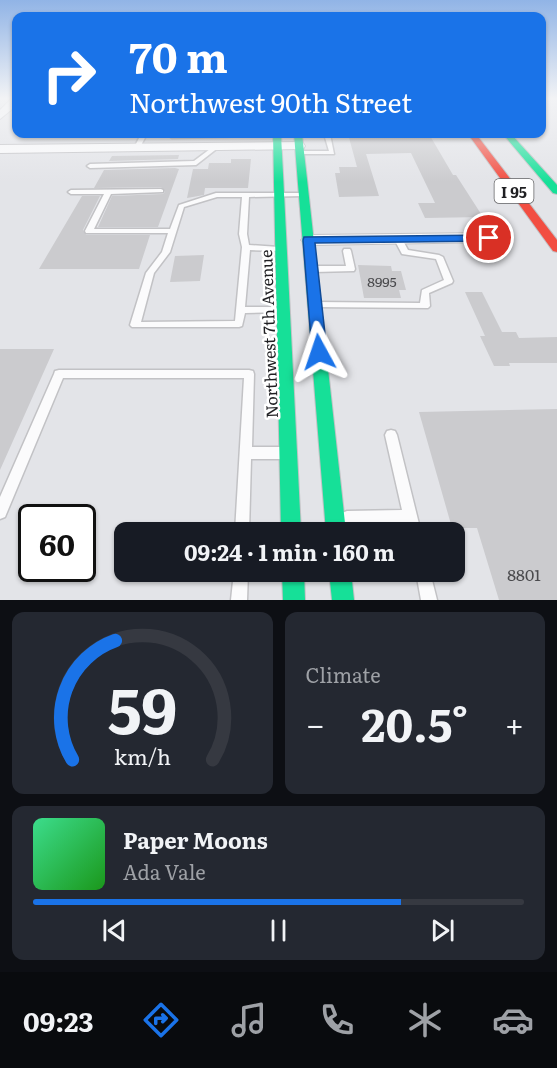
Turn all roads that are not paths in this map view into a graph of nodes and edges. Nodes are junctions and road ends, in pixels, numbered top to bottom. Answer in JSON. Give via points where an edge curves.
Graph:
{"nodes":[{"id":1,"x":142,"y":138,"type":"edge"},
{"id":2,"x":184,"y":138,"type":"edge"},
{"id":3,"x":227,"y":138,"type":"edge"},
{"id":4,"x":328,"y":138,"type":"edge"},
{"id":5,"x":475,"y":138,"type":"edge"},
{"id":6,"x":499,"y":138,"type":"edge"},
{"id":7,"x":529,"y":138,"type":"edge"},
{"id":8,"x":278,"y":140,"type":"edge"},
{"id":9,"x":202,"y":141,"type":"junction"},
{"id":10,"x":299,"y":144,"type":"edge"},
{"id":11,"x":216,"y":147,"type":"junction"},
{"id":12,"x":137,"y":148,"type":"junction"},
{"id":13,"x":0,"y":149,"type":"edge"},
{"id":14,"x":541,"y":151,"type":"dead end"},
{"id":15,"x":90,"y":166,"type":"dead end"},
{"id":16,"x":557,"y":190,"type":"edge"},
{"id":17,"x":161,"y":191,"type":"dead end"},
{"id":18,"x":71,"y":192,"type":"dead end"},
{"id":19,"x":108,"y":192,"type":"junction"},
{"id":20,"x":246,"y":194,"type":"junction"},
{"id":21,"x":279,"y":194,"type":"junction"},
{"id":22,"x":304,"y":194,"type":"junction"},
{"id":23,"x":173,"y":231,"type":"junction"},
{"id":24,"x":489,"y":238,"type":"dead end"},
{"id":25,"x":398,"y":239,"type":"junction"},
{"id":26,"x":309,"y":240,"type":"junction"},
{"id":27,"x":246,"y":247,"type":"junction"},
{"id":28,"x":557,"y":248,"type":"edge"},
{"id":29,"x":281,"y":249,"type":"junction"},
{"id":30,"x":347,"y":251,"type":"dead end"},
{"id":31,"x":311,"y":269,"type":"junction"},
{"id":32,"x":315,"y":304,"type":"junction"},
{"id":33,"x":240,"y":310,"type":"junction"},
{"id":34,"x":284,"y":310,"type":"junction"},
{"id":35,"x":391,"y":435,"type":"dead end"},
{"id":36,"x":245,"y":453,"type":"junction"},
{"id":37,"x":288,"y":453,"type":"junction"},
{"id":38,"x":0,"y":512,"type":"edge"},
{"id":39,"x":410,"y":517,"type":"junction"},
{"id":40,"x":242,"y":522,"type":"edge"},
{"id":41,"x":291,"y":522,"type":"edge"},
{"id":42,"x":336,"y":522,"type":"edge"},
{"id":43,"x":369,"y":522,"type":"edge"},
{"id":44,"x":411,"y":522,"type":"edge"},
{"id":45,"x":240,"y":582,"type":"edge"},
{"id":46,"x":293,"y":582,"type":"edge"},
{"id":47,"x":341,"y":582,"type":"edge"},
{"id":48,"x":425,"y":582,"type":"edge"},
{"id":49,"x":239,"y":600,"type":"edge"},
{"id":50,"x":294,"y":600,"type":"edge"},
{"id":51,"x":343,"y":600,"type":"edge"},
{"id":52,"x":429,"y":600,"type":"edge"}],
"edges":[{"from":1,"to":12,"type":"lane"},
{"from":2,"to":9,"type":"lane"},
{"from":3,"to":9,"type":"lane"},
{"from":4,"to":10,"type":"lane","via":[[332,153]]},
{"from":5,"to":28,"type":"main road","number":"I 95"},
{"from":6,"to":16,"type":"main road"},
{"from":7,"to":14,"type":"main road"},
{"from":8,"to":10,"type":"street"},
{"from":8,"to":11,"type":"street"},
{"from":8,"to":21,"type":"main road","name":"Northwest 7th Avenue"},
{"from":9,"to":11,"type":"street"},
{"from":9,"to":12,"type":"street"},
{"from":10,"to":22,"type":"main road"},
{"from":11,"to":15,"type":"lane","via":[[196,163]]},
{"from":12,"to":13,"type":"street"},
{"from":17,"to":19,"type":"lane"},
{"from":18,"to":19,"type":"lane"},
{"from":19,"to":23,"type":"lane","via":[[89,231]]},
{"from":20,"to":21,"type":"lane"},
{"from":20,"to":23,"type":"lane","via":[[216,195],[182,206]]},
{"from":20,"to":27,"type":"lane"},
{"from":21,"to":22,"type":"lane"},
{"from":21,"to":29,"type":"main road","name":"Northwest 7th Avenue"},
{"from":22,"to":26,"type":"main road"},
{"from":23,"to":33,"type":"lane","via":[[166,252],[150,273],[135,326],[238,324]]},
{"from":24,"to":25,"type":"street"},
{"from":25,"to":26,"type":"street"},
{"from":25,"to":32,"type":"lane","via":[[405,252],[439,257],[449,281],[425,292],[425,306]]},
{"from":26,"to":31,"type":"main road"},
{"from":27,"to":29,"type":"lane"},
{"from":27,"to":33,"type":"lane"},
{"from":29,"to":34,"type":"main road","name":"Northwest 7th Avenue"},
{"from":30,"to":31,"type":"lane","via":[[351,269]]},
{"from":31,"to":32,"type":"main road"},
{"from":32,"to":42,"type":"main road"},
{"from":33,"to":34,"type":"lane"},
{"from":34,"to":37,"type":"main road","name":"Northwest 7th Avenue"},
{"from":35,"to":39,"type":"lane"},
{"from":36,"to":37,"type":"lane"},
{"from":36,"to":38,"type":"lane","via":[[249,374],[59,374]]},
{"from":36,"to":40,"type":"lane"},
{"from":37,"to":41,"type":"main road","name":"Northwest 7th Avenue"},
{"from":39,"to":43,"type":"lane"},
{"from":39,"to":44,"type":"lane"},
{"from":45,"to":49,"type":"lane"},
{"from":46,"to":50,"type":"main road"},
{"from":47,"to":51,"type":"main road"},
{"from":48,"to":52,"type":"lane"}]}
